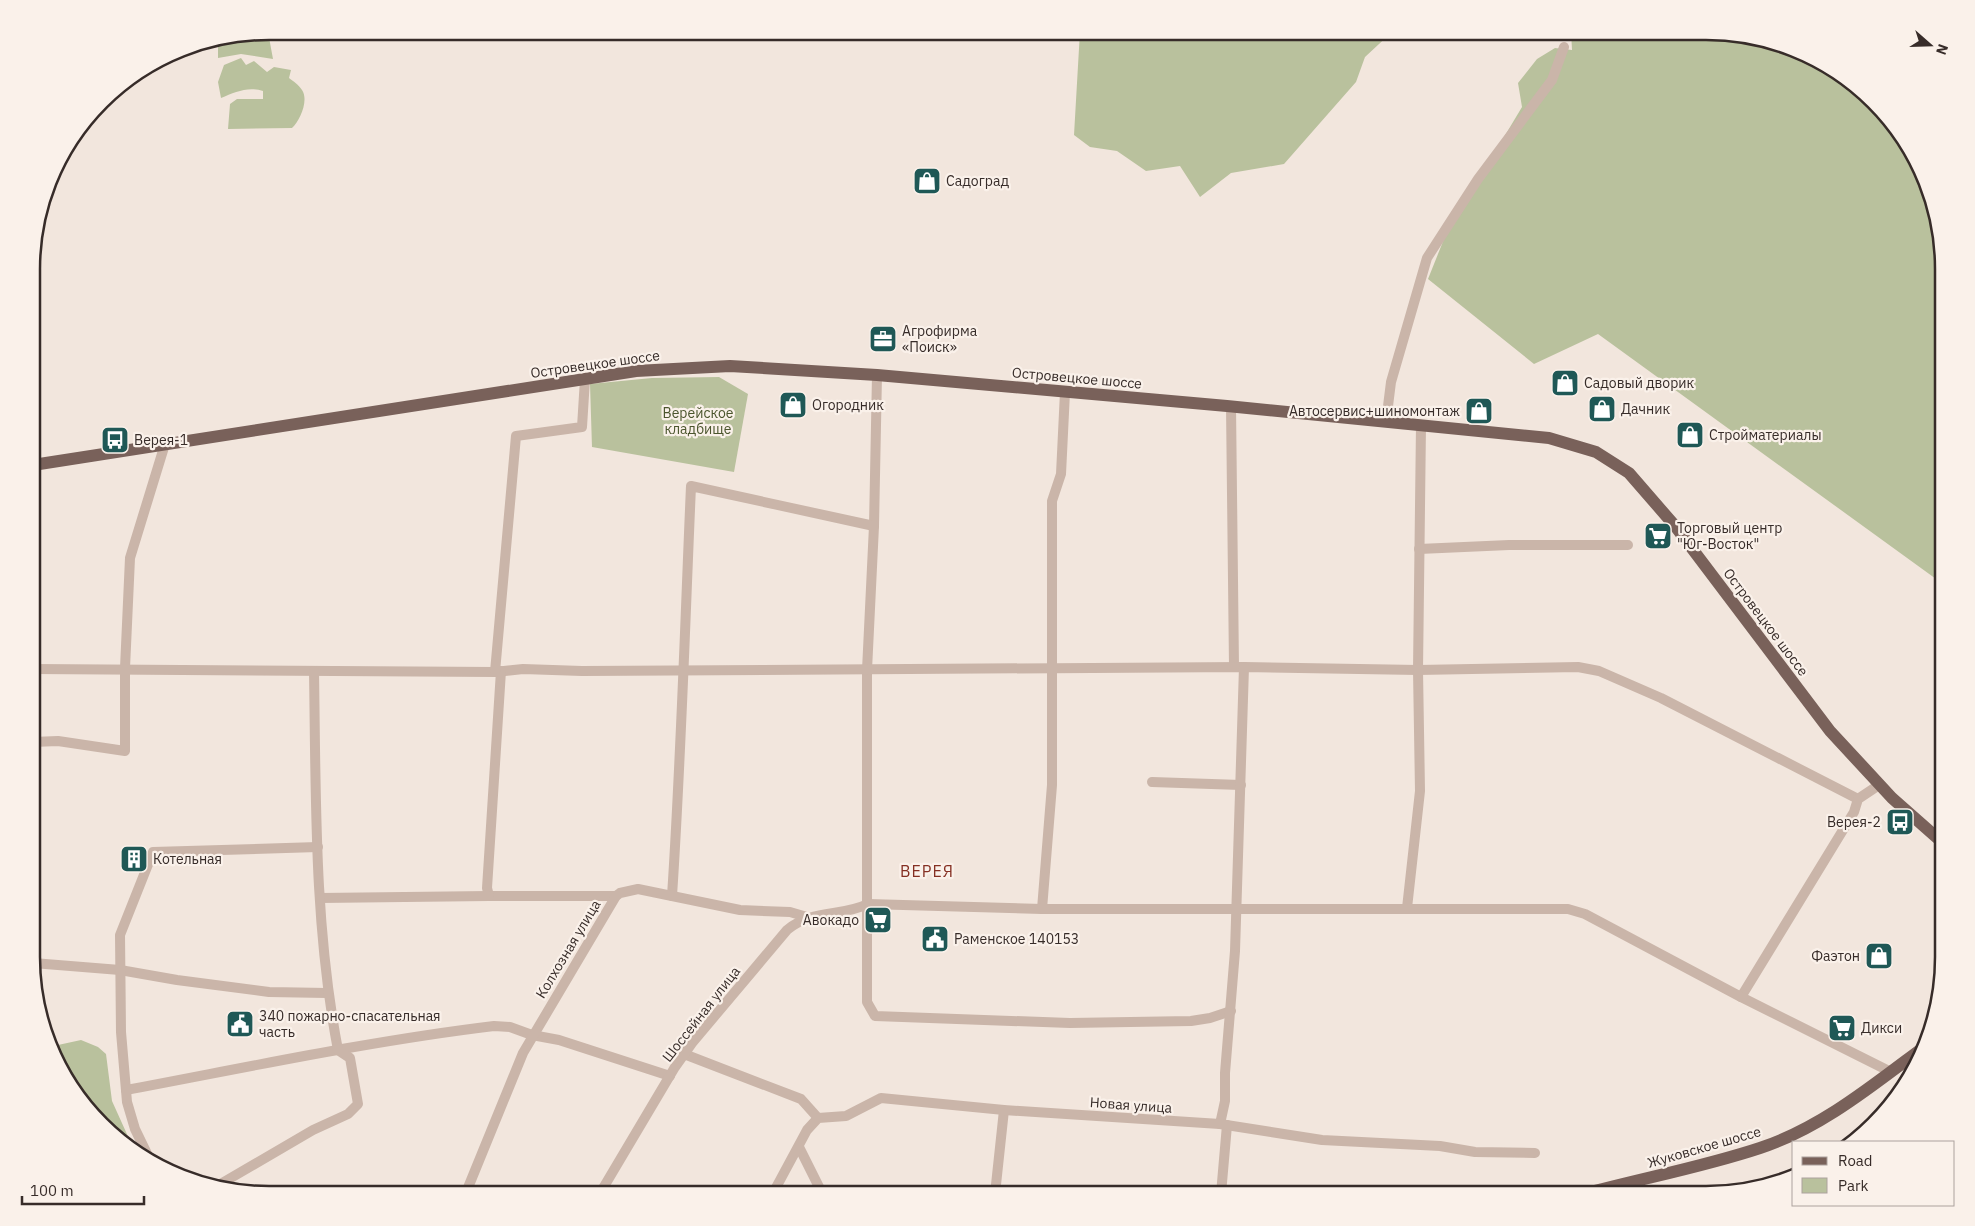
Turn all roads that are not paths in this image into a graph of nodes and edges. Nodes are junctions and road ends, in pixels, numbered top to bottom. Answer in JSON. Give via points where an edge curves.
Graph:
{"nodes":[{"id":1,"x":1564,"y":47,"type":"dead end"},
{"id":2,"x":877,"y":375,"type":"junction"},
{"id":3,"x":585,"y":379,"type":"junction"},
{"id":4,"x":1065,"y":392,"type":"junction"},
{"id":5,"x":1231,"y":406,"type":"junction"},
{"id":6,"x":1386,"y":422,"type":"junction"},
{"id":7,"x":1421,"y":425,"type":"junction"},
{"id":8,"x":165,"y":444,"type":"junction"},
{"id":9,"x":40,"y":464,"type":"edge"},
{"id":10,"x":874,"y":526,"type":"junction"},
{"id":11,"x":1628,"y":545,"type":"dead end"},
{"id":12,"x":1419,"y":549,"type":"junction"},
{"id":13,"x":1239,"y":667,"type":"junction"},
{"id":14,"x":124,"y":668,"type":"junction"},
{"id":15,"x":1053,"y":668,"type":"junction"},
{"id":16,"x":40,"y":669,"type":"edge"},
{"id":17,"x":867,"y":670,"type":"junction"},
{"id":18,"x":1418,"y":670,"type":"junction"},
{"id":19,"x":314,"y":671,"type":"junction"},
{"id":20,"x":498,"y":671,"type":"junction"},
{"id":21,"x":683,"y":671,"type":"junction"},
{"id":22,"x":40,"y":742,"type":"edge"},
{"id":23,"x":1152,"y":782,"type":"dead end"},
{"id":24,"x":1241,"y":785,"type":"junction"},
{"id":25,"x":1879,"y":785,"type":"junction"},
{"id":26,"x":1858,"y":799,"type":"junction"},
{"id":27,"x":1935,"y":836,"type":"edge"},
{"id":28,"x":318,"y":847,"type":"junction"},
{"id":29,"x":489,"y":896,"type":"junction"},
{"id":30,"x":616,"y":896,"type":"junction"},
{"id":31,"x":672,"y":896,"type":"junction"},
{"id":32,"x":320,"y":898,"type":"junction"},
{"id":33,"x":868,"y":904,"type":"junction"},
{"id":34,"x":1407,"y":908,"type":"junction"},
{"id":35,"x":1042,"y":909,"type":"junction"},
{"id":36,"x":1236,"y":909,"type":"junction"},
{"id":37,"x":807,"y":917,"type":"junction"},
{"id":38,"x":40,"y":964,"type":"edge"},
{"id":39,"x":120,"y":970,"type":"junction"},
{"id":40,"x":327,"y":993,"type":"junction"},
{"id":41,"x":1741,"y":996,"type":"junction"},
{"id":42,"x":1231,"y":1010,"type":"junction"},
{"id":43,"x":532,"y":1035,"type":"junction"},
{"id":44,"x":338,"y":1050,"type":"junction"},
{"id":45,"x":684,"y":1054,"type":"junction"},
{"id":46,"x":1912,"y":1056,"type":"edge"},
{"id":47,"x":1891,"y":1072,"type":"junction"},
{"id":48,"x":670,"y":1076,"type":"junction"},
{"id":49,"x":126,"y":1090,"type":"junction"},
{"id":50,"x":1004,"y":1110,"type":"junction"},
{"id":51,"x":818,"y":1118,"type":"junction"},
{"id":52,"x":1224,"y":1125,"type":"junction"},
{"id":53,"x":799,"y":1147,"type":"junction"},
{"id":54,"x":145,"y":1149,"type":"edge"},
{"id":55,"x":1535,"y":1153,"type":"dead end"},
{"id":56,"x":225,"y":1182,"type":"edge"},
{"id":57,"x":469,"y":1186,"type":"edge"},
{"id":58,"x":604,"y":1186,"type":"edge"},
{"id":59,"x":777,"y":1186,"type":"edge"},
{"id":60,"x":819,"y":1186,"type":"edge"},
{"id":61,"x":997,"y":1186,"type":"edge"},
{"id":62,"x":1221,"y":1186,"type":"edge"},
{"id":63,"x":1615,"y":1186,"type":"edge"}],
"edges":[{"from":1,"to":6,"type":"street","via":[[1552,80],[1478,179],[1427,258],[1391,382]]},
{"from":2,"to":3,"type":"main road","name":"Островецкое шоссе","via":[[730,366],[636,371]]},
{"from":2,"to":4,"type":"main road","name":"Островецкое шоссе"},
{"from":2,"to":10,"type":"street"},
{"from":3,"to":8,"type":"main road","name":"Островецкое шоссе"},
{"from":3,"to":20,"type":"street","via":[[582,426],[516,436]]},
{"from":4,"to":5,"type":"main road","name":"Островецкое шоссе"},
{"from":4,"to":15,"type":"street","via":[[1061,474],[1052,501]]},
{"from":5,"to":6,"type":"main road","name":"Островецкое шоссе"},
{"from":5,"to":13,"type":"street"},
{"from":6,"to":7,"type":"main road","name":"Островецкое шоссе"},
{"from":7,"to":12,"type":"street"},
{"from":7,"to":25,"type":"main road","name":"Островецкое шоссе","via":[[1549,438],[1596,452],[1630,473],[1830,731]]},
{"from":8,"to":9,"type":"main road","name":"Островецкое шоссе"},
{"from":8,"to":14,"type":"street","via":[[130,558]]},
{"from":10,"to":17,"type":"street"},
{"from":10,"to":21,"type":"street","via":[[691,486]]},
{"from":11,"to":12,"type":"street"},
{"from":12,"to":18,"type":"street"},
{"from":13,"to":15,"type":"street"},
{"from":13,"to":18,"type":"street"},
{"from":13,"to":24,"type":"street"},
{"from":14,"to":16,"type":"street"},
{"from":14,"to":19,"type":"street"},
{"from":14,"to":22,"type":"street","via":[[125,751],[58,741]]},
{"from":15,"to":17,"type":"street"},
{"from":15,"to":35,"type":"street","via":[[1052,785]]},
{"from":17,"to":21,"type":"street"},
{"from":17,"to":33,"type":"street"},
{"from":18,"to":26,"type":"street","via":[[1578,667],[1599,671],[1661,698]]},
{"from":18,"to":34,"type":"street","via":[[1420,792]]},
{"from":19,"to":20,"type":"street"},
{"from":19,"to":28,"type":"street"},
{"from":20,"to":21,"type":"street"},
{"from":20,"to":29,"type":"street"},
{"from":21,"to":31,"type":"street","via":[[681,766]]},
{"from":23,"to":24,"type":"street"},
{"from":24,"to":36,"type":"street"},
{"from":25,"to":26,"type":"street"},
{"from":25,"to":27,"type":"main road","name":"Островецкое шоссе"},
{"from":26,"to":41,"type":"street","via":[[1854,812]]},
{"from":28,"to":32,"type":"street"},
{"from":28,"to":39,"type":"street","via":[[153,852],[120,935]]},
{"from":29,"to":30,"type":"street"},
{"from":29,"to":32,"type":"street"},
{"from":30,"to":31,"type":"street","name":"Колхозная улица","via":[[620,892],[638,889]]},
{"from":30,"to":43,"type":"street","name":"Колхозная улица"},
{"from":31,"to":37,"type":"street","name":"Колхозная улица","via":[[740,910],[790,912]]},
{"from":32,"to":40,"type":"street"},
{"from":33,"to":35,"type":"street","name":"Шоссейная улица"},
{"from":33,"to":37,"type":"street","name":"Шоссейная улица","via":[[850,911]]},
{"from":33,"to":42,"type":"street","via":[[867,1002],[875,1016],[1079,1023],[1191,1021]]},
{"from":34,"to":36,"type":"street","name":"Шоссейная улица"},
{"from":34,"to":41,"type":"street","name":"Шоссейная улица","via":[[1568,909],[1585,914]]},
{"from":35,"to":36,"type":"street","name":"Шоссейная улица"},
{"from":36,"to":42,"type":"street"},
{"from":37,"to":45,"type":"street","name":"Шоссейная улица","via":[[779,938]]},
{"from":38,"to":39,"type":"street"},
{"from":39,"to":40,"type":"street","via":[[269,992]]},
{"from":39,"to":49,"type":"street"},
{"from":40,"to":44,"type":"street"},
{"from":41,"to":47,"type":"street","name":"Шоссейная улица"},
{"from":42,"to":52,"type":"street"},
{"from":43,"to":44,"type":"street","via":[[510,1027],[494,1026]]},
{"from":43,"to":48,"type":"street","via":[[559,1040]]},
{"from":43,"to":57,"type":"street","name":"Колхозная улица"},
{"from":44,"to":49,"type":"street"},
{"from":44,"to":56,"type":"street","via":[[350,1058],[358,1104],[348,1114],[312,1130]]},
{"from":45,"to":48,"type":"street","name":"Шоссейная улица"},
{"from":45,"to":51,"type":"street","via":[[801,1099]]},
{"from":46,"to":47,"type":"main road","name":"Жуковское шоссе"},
{"from":47,"to":63,"type":"main road","name":"Жуковское шоссе","via":[[1829,1114],[1762,1148]]},
{"from":48,"to":58,"type":"street","name":"Шоссейная улица"},
{"from":49,"to":54,"type":"street","via":[[127,1102]]},
{"from":50,"to":51,"type":"street","name":"Новая улица","via":[[881,1098],[846,1116]]},
{"from":50,"to":52,"type":"street","name":"Новая улица"},
{"from":50,"to":61,"type":"street"},
{"from":51,"to":53,"type":"street"},
{"from":52,"to":55,"type":"street","name":"Новая улица","via":[[1322,1140],[1440,1146],[1475,1152]]},
{"from":52,"to":62,"type":"street"},
{"from":53,"to":59,"type":"street"},
{"from":53,"to":60,"type":"street"}]}
